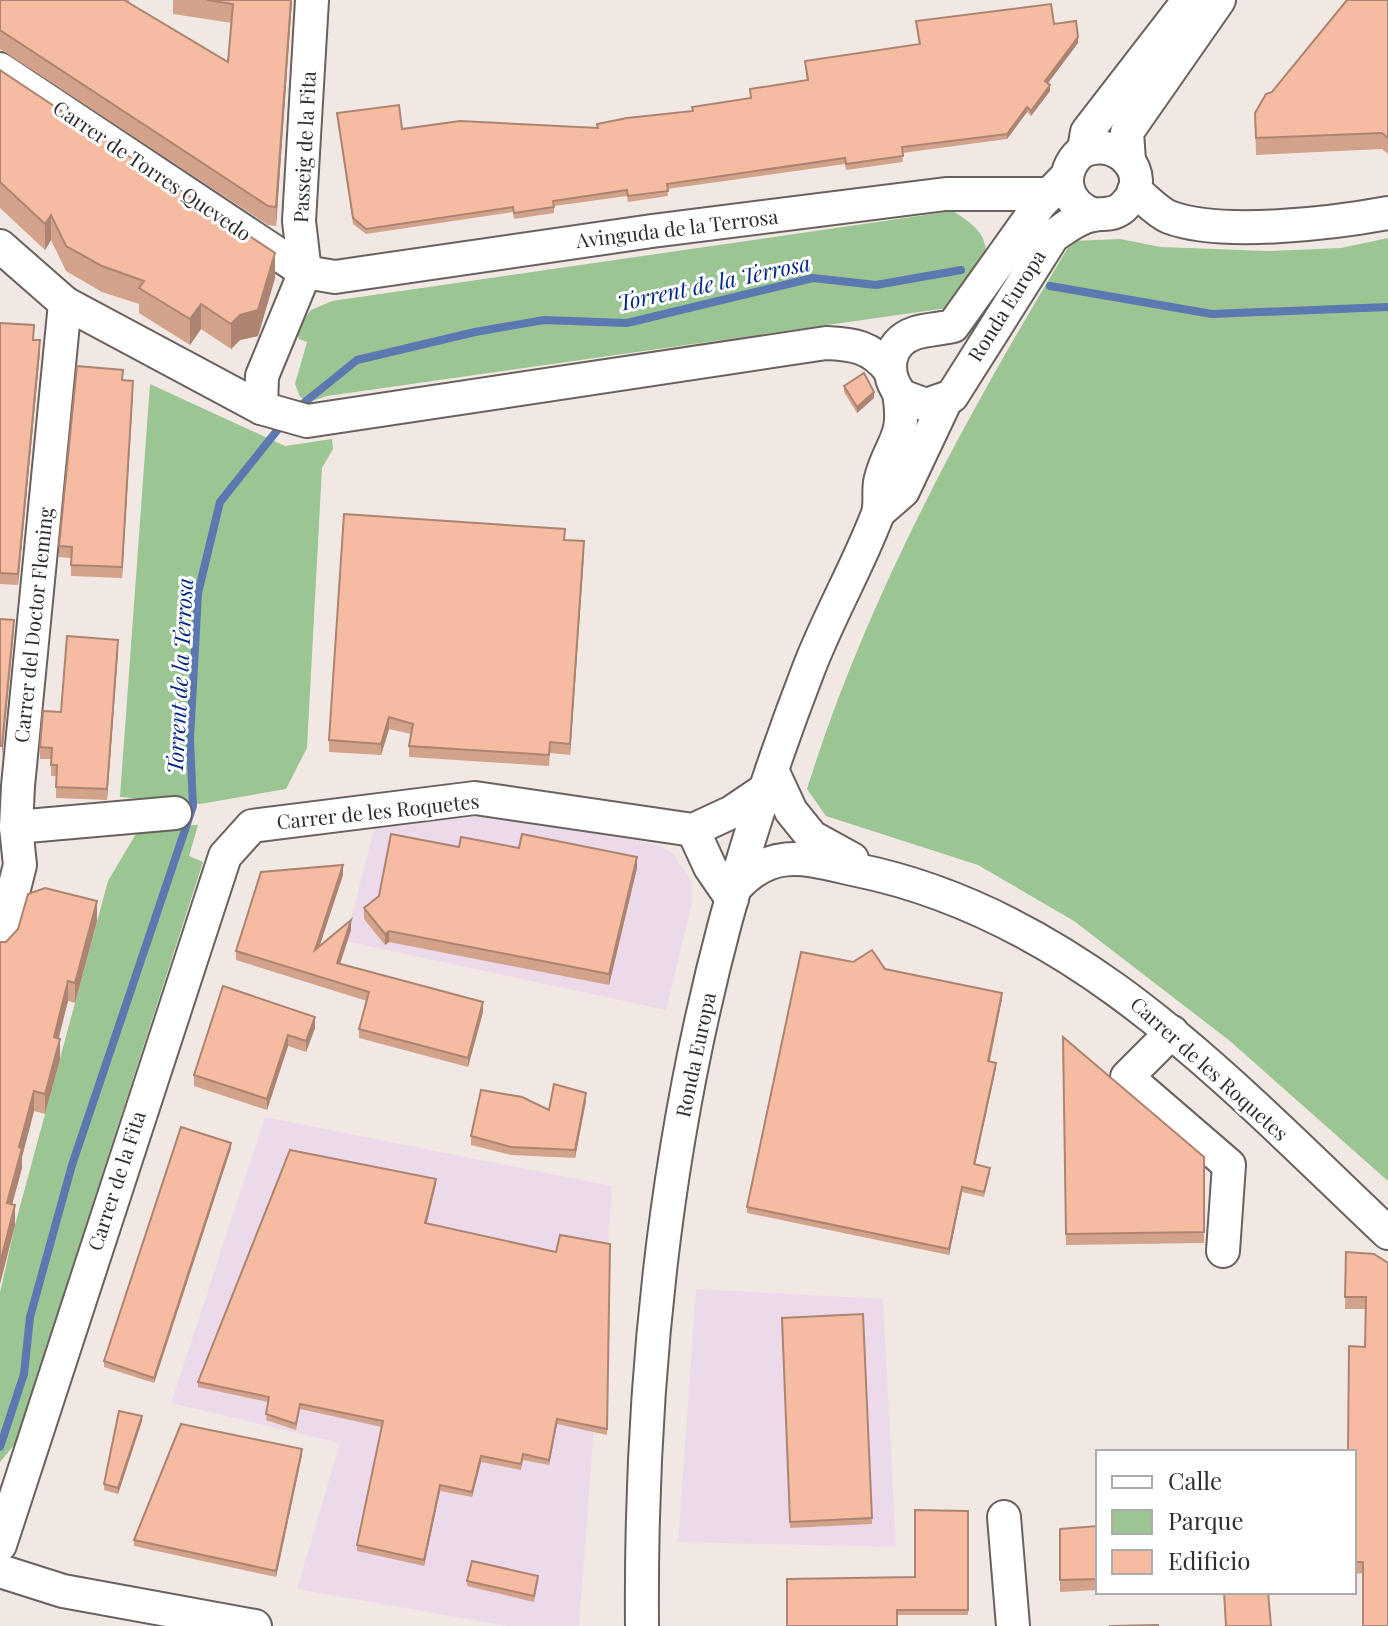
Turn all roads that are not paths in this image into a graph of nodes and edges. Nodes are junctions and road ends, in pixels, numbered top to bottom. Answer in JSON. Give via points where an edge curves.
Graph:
{"nodes":[{"id":1,"x":312,"y":0,"type":"edge"},
{"id":2,"x":1196,"y":0,"type":"edge"},
{"id":3,"x":0,"y":69,"type":"edge"},
{"id":4,"x":1084,"y":150,"type":"junction"},
{"id":5,"x":1058,"y":186,"type":"junction"},
{"id":6,"x":1118,"y":195,"type":"junction"},
{"id":7,"x":1388,"y":213,"type":"edge"},
{"id":8,"x":0,"y":246,"type":"edge"},
{"id":9,"x":305,"y":272,"type":"junction"},
{"id":10,"x":65,"y":303,"type":"junction"},
{"id":11,"x":931,"y":331,"type":"junction"},
{"id":12,"x":277,"y":337,"type":"junction"},
{"id":13,"x":208,"y":380,"type":"junction"},
{"id":14,"x":894,"y":381,"type":"junction"},
{"id":15,"x":954,"y":388,"type":"junction"},
{"id":16,"x":261,"y":408,"type":"junction"},
{"id":17,"x":879,"y":512,"type":"junction"},
{"id":18,"x":769,"y":779,"type":"junction"},
{"id":19,"x":9,"y":789,"type":"edge"},
{"id":20,"x":175,"y":813,"type":"dead end"},
{"id":21,"x":252,"y":826,"type":"joint"},
{"id":22,"x":16,"y":827,"type":"junction"},
{"id":23,"x":693,"y":830,"type":"junction"},
{"id":24,"x":879,"y":874,"type":"junction"},
{"id":25,"x":734,"y":894,"type":"junction"},
{"id":26,"x":7,"y":898,"type":"edge"},
{"id":27,"x":0,"y":944,"type":"edge"},
{"id":28,"x":1172,"y":1032,"type":"junction"},
{"id":29,"x":1388,"y":1233,"type":"edge"},
{"id":30,"x":1223,"y":1251,"type":"dead end"},
{"id":31,"x":1004,"y":1517,"type":"dead end"},
{"id":32,"x":0,"y":1545,"type":"edge"},
{"id":33,"x":0,"y":1571,"type":"edge"},
{"id":34,"x":255,"y":1626,"type":"edge"},
{"id":35,"x":642,"y":1626,"type":"edge"},
{"id":36,"x":1013,"y":1626,"type":"edge"}],
"edges":[{"from":1,"to":9,"type":"street","name":"Passeig de la Fita","via":[[299,221]]},
{"from":2,"to":4,"type":"street","name":"Ronda Europa","via":[[1087,132]]},
{"from":2,"to":6,"type":"street","name":"Ronda Europa","via":[[1127,132]]},
{"from":3,"to":9,"type":"street","name":"Carrer de Torres Quevedo"},
{"from":4,"to":5,"type":"street","name":"Ronda Europa"},
{"from":4,"to":6,"type":"street","via":[[1109,147]]},
{"from":5,"to":6,"type":"street","via":[[1073,201]]},
{"from":5,"to":9,"type":"street","name":"Avinguda de la Terrosa","via":[[946,194],[652,231],[335,277]]},
{"from":5,"to":11,"type":"street","name":"Ronda Europa","via":[[953,326]]},
{"from":6,"to":7,"type":"street","via":[[1195,222],[1290,225]]},
{"from":6,"to":15,"type":"street","name":"Ronda Europa","via":[[1073,222],[1041,250]]},
{"from":8,"to":10,"type":"street"},
{"from":9,"to":12,"type":"street"},
{"from":10,"to":13,"type":"street"},
{"from":10,"to":19,"type":"street","name":"Carrer del Doctor Fleming"},
{"from":11,"to":14,"type":"street","name":"Ronda Europa","via":[[916,332],[900,342],[892,355]]},
{"from":11,"to":15,"type":"street","name":"Ronda Europa","via":[[947,337],[963,359]]},
{"from":12,"to":13,"type":"street","via":[[250,364]]},
{"from":12,"to":16,"type":"street","via":[[262,376]]},
{"from":13,"to":16,"type":"street"},
{"from":14,"to":15,"type":"street","via":[[922,405]]},
{"from":14,"to":16,"type":"street","via":[[876,353],[826,343],[307,421]]},
{"from":14,"to":17,"type":"street","name":"Ronda Europa","via":[[903,415],[881,479]]},
{"from":15,"to":17,"type":"street","name":"Ronda Europa","via":[[903,491]]},
{"from":17,"to":18,"type":"street","name":"Ronda Europa","via":[[812,660]]},
{"from":18,"to":23,"type":"street","via":[[732,812]]},
{"from":18,"to":24,"type":"street","via":[[812,837]]},
{"from":18,"to":25,"type":"street","name":"Ronda Europa"},
{"from":19,"to":22,"type":"street","name":"Carrer del Doctor Fleming"},
{"from":20,"to":22,"type":"street"},
{"from":21,"to":23,"type":"street","name":"Carrer de les Roquetes","via":[[475,798]]},
{"from":21,"to":32,"type":"street","name":"Carrer de la Fita","via":[[225,856]]},
{"from":22,"to":26,"type":"street","name":"Carrer del Doctor Fleming","via":[[20,865]]},
{"from":23,"to":25,"type":"street","via":[[710,867]]},
{"from":24,"to":25,"type":"street","via":[[798,858],[754,868]]},
{"from":24,"to":28,"type":"street","name":"Carrer de les Roquetes","via":[[973,907],[1070,956]]},
{"from":25,"to":35,"type":"street","name":"Ronda Europa","via":[[677,1146],[656,1293],[642,1486]]},
{"from":26,"to":27,"type":"street","name":"Carrer del Doctor Fleming"},
{"from":28,"to":29,"type":"street","name":"Carrer de les Roquetes"},
{"from":28,"to":30,"type":"street","via":[[1127,1077],[1229,1165]]},
{"from":31,"to":36,"type":"street"},
{"from":33,"to":34,"type":"street","via":[[63,1591]]}]}
